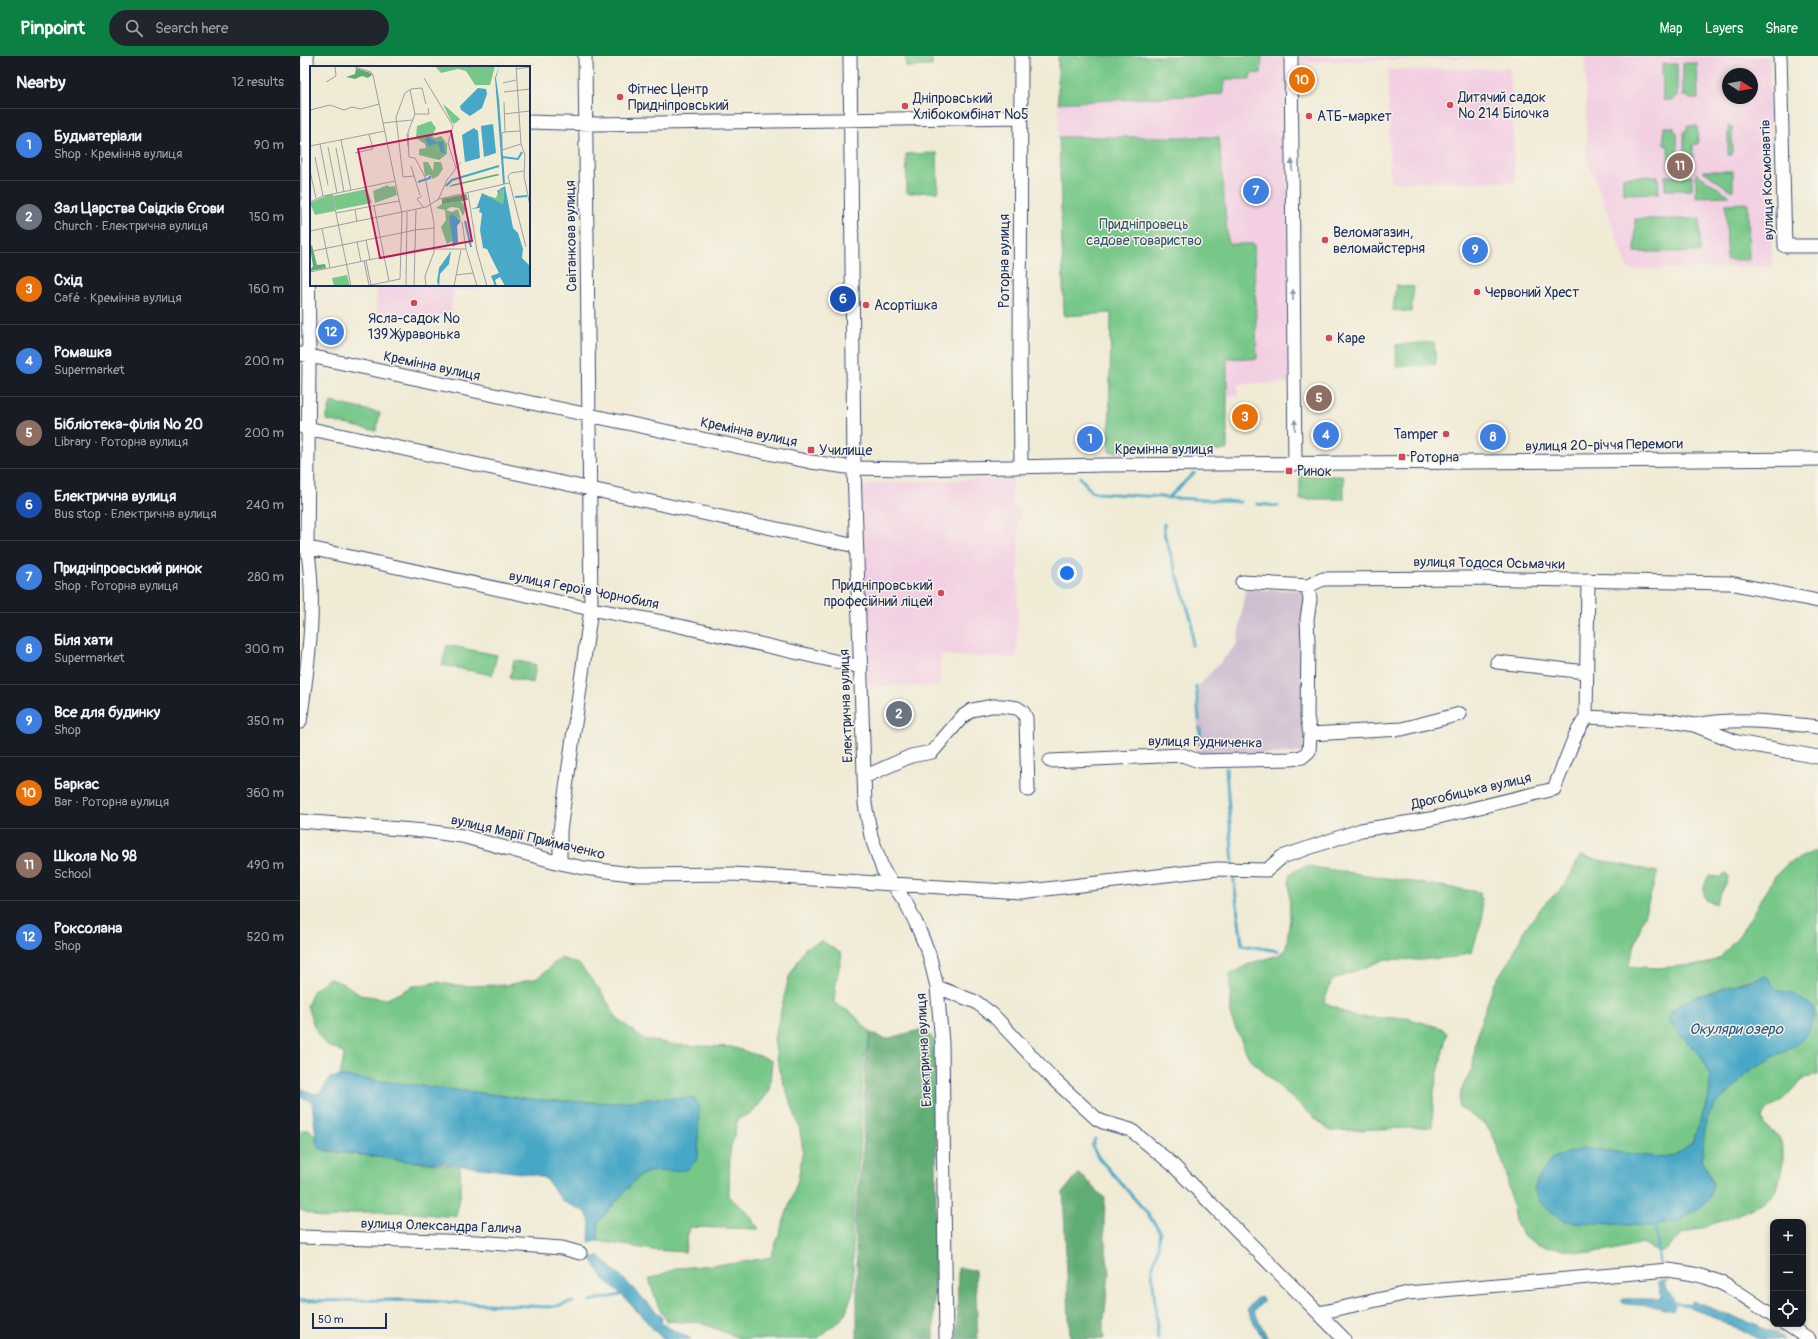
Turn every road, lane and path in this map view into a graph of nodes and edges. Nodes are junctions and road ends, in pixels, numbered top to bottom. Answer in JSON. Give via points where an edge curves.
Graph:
{"nodes":[{"id":1,"x":307,"y":56,"type":"edge"},
{"id":2,"x":585,"y":56,"type":"edge"},
{"id":3,"x":850,"y":56,"type":"edge"},
{"id":4,"x":1021,"y":56,"type":"edge"},
{"id":5,"x":1291,"y":56,"type":"edge"},
{"id":6,"x":1780,"y":56,"type":"edge"},
{"id":7,"x":1022,"y":118,"type":"junction"},
{"id":8,"x":851,"y":119,"type":"junction"},
{"id":9,"x":530,"y":122,"type":"edge"},
{"id":10,"x":306,"y":123,"type":"edge"},
{"id":11,"x":585,"y":124,"type":"junction"},
{"id":12,"x":1818,"y":246,"type":"edge"},
{"id":13,"x":304,"y":355,"type":"edge"},
{"id":14,"x":590,"y":415,"type":"junction"},
{"id":15,"x":304,"y":428,"type":"edge"},
{"id":16,"x":1818,"y":459,"type":"edge"},
{"id":17,"x":1295,"y":464,"type":"junction"},
{"id":18,"x":1021,"y":467,"type":"junction"},
{"id":19,"x":854,"y":468,"type":"junction"},
{"id":20,"x":590,"y":489,"type":"junction"},
{"id":21,"x":856,"y":546,"type":"junction"},
{"id":22,"x":303,"y":547,"type":"edge"},
{"id":23,"x":1588,"y":580,"type":"junction"},
{"id":24,"x":1242,"y":582,"type":"dead end"},
{"id":25,"x":1308,"y":586,"type":"junction"},
{"id":26,"x":1818,"y":602,"type":"edge"},
{"id":27,"x":591,"y":609,"type":"junction"},
{"id":28,"x":1497,"y":662,"type":"dead end"},
{"id":29,"x":861,"y":666,"type":"junction"},
{"id":30,"x":1586,"y":672,"type":"junction"},
{"id":31,"x":1460,"y":714,"type":"dead end"},
{"id":32,"x":1586,"y":717,"type":"junction"},
{"id":33,"x":300,"y":722,"type":"edge"},
{"id":34,"x":1694,"y":725,"type":"junction"},
{"id":35,"x":1818,"y":727,"type":"edge"},
{"id":36,"x":1310,"y":734,"type":"junction"},
{"id":37,"x":1818,"y":757,"type":"edge"},
{"id":38,"x":1050,"y":761,"type":"dead end"},
{"id":39,"x":864,"y":777,"type":"junction"},
{"id":40,"x":1028,"y":790,"type":"dead end"},
{"id":41,"x":300,"y":821,"type":"edge"},
{"id":42,"x":560,"y":863,"type":"junction"},
{"id":43,"x":893,"y":885,"type":"junction"},
{"id":44,"x":938,"y":987,"type":"junction"},
{"id":45,"x":300,"y":1237,"type":"edge"},
{"id":46,"x":580,"y":1253,"type":"dead end"},
{"id":47,"x":1319,"y":1313,"type":"junction"},
{"id":48,"x":1770,"y":1314,"type":"edge"},
{"id":49,"x":1791,"y":1327,"type":"edge"},
{"id":50,"x":946,"y":1339,"type":"edge"},
{"id":51,"x":1344,"y":1339,"type":"edge"},
{"id":52,"x":1809,"y":1339,"type":"edge"}],
"edges":[{"from":1,"to":10,"type":"street"},
{"from":2,"to":11,"type":"street","name":"Світанкова вулиця"},
{"from":3,"to":8,"type":"street","name":"Електрична вулиця"},
{"from":4,"to":7,"type":"street","name":"Роторна вулиця"},
{"from":17,"to":5,"type":"street","one_way":true},
{"from":6,"to":12,"type":"street","name":"вулиця Космонавтів","via":[[1785,246]]},
{"from":7,"to":8,"type":"street"},
{"from":7,"to":18,"type":"street","name":"Роторна вулиця"},
{"from":8,"to":11,"type":"street"},
{"from":8,"to":19,"type":"street","name":"Електрична вулиця"},
{"from":9,"to":11,"type":"street"},
{"from":10,"to":13,"type":"street"},
{"from":11,"to":14,"type":"street","name":"Світанкова вулиця"},
{"from":13,"to":14,"type":"street","name":"Кремінна вулиця"},
{"from":13,"to":15,"type":"street"},
{"from":14,"to":19,"type":"street","name":"Кремінна вулиця","via":[[811,462]]},
{"from":14,"to":20,"type":"street","name":"Світанкова вулиця"},
{"from":15,"to":20,"type":"street"},
{"from":15,"to":22,"type":"street"},
{"from":16,"to":17,"type":"street","name":"вулиця 20-річчя Перемоги"},
{"from":17,"to":18,"type":"street","name":"Кремінна вулиця"},
{"from":18,"to":19,"type":"street","name":"Кремінна вулиця"},
{"from":19,"to":21,"type":"street","name":"Електрична вулиця"},
{"from":20,"to":21,"type":"street"},
{"from":20,"to":27,"type":"street","name":"Світанкова вулиця"},
{"from":21,"to":29,"type":"street","name":"Електрична вулиця"},
{"from":22,"to":27,"type":"street","name":"вулиця Героїв Чорнобиля"},
{"from":22,"to":33,"type":"street","via":[[310,567],[310,649]]},
{"from":23,"to":25,"type":"street","name":"вулиця Тодося Осьмачки","via":[[1340,578],[1323,579]]},
{"from":23,"to":26,"type":"street","name":"вулиця Тодося Осьмачки","via":[[1730,583]]},
{"from":23,"to":30,"type":"street"},
{"from":24,"to":25,"type":"street"},
{"from":25,"to":36,"type":"street"},
{"from":27,"to":29,"type":"street","name":"вулиця Героїв Чорнобиля"},
{"from":27,"to":42,"type":"street","name":"Світанкова вулиця","via":[[560,831]]},
{"from":28,"to":30,"type":"street"},
{"from":29,"to":39,"type":"street","name":"Електрична вулиця"},
{"from":30,"to":32,"type":"street"},
{"from":31,"to":36,"type":"street","via":[[1402,729]]},
{"from":32,"to":34,"type":"street","via":[[1671,721]]},
{"from":32,"to":43,"type":"street","name":"Дрогобицька вулиця","via":[[1576,734],[1554,789],[1430,819],[1361,830],[1282,857],[1267,870],[1229,870],[1021,892]]},
{"from":34,"to":35,"type":"street","via":[[1723,720],[1747,720]]},
{"from":34,"to":37,"type":"street","via":[[1737,742]]},
{"from":36,"to":38,"type":"street","name":"вулиця Рудниченка","via":[[1309,751],[1302,757],[1291,759],[1199,761],[1182,755]]},
{"from":39,"to":40,"type":"street","via":[[911,756],[932,752],[962,717],[972,710],[1003,706],[1017,708],[1026,718]]},
{"from":39,"to":43,"type":"street","name":"Електрична вулиця","via":[[865,804],[871,836],[883,870]]},
{"from":41,"to":42,"type":"street","name":"вулиця Марії Приймаченко","via":[[462,836]]},
{"from":42,"to":43,"type":"street","name":"вулиця Марії Приймаченко","via":[[638,874],[732,874]]},
{"from":43,"to":44,"type":"street","name":"Електрична вулиця","via":[[916,923],[929,954]]},
{"from":44,"to":47,"type":"street","via":[[962,995],[993,1016],[1051,1077],[1097,1119],[1132,1130],[1172,1164]]},
{"from":44,"to":50,"type":"street","name":"Електрична вулиця","via":[[942,1043]]},
{"from":45,"to":46,"type":"street","name":"вулиця Олександра Галича","via":[[477,1242],[562,1248]]},
{"from":47,"to":48,"type":"street","via":[[1408,1293],[1668,1270],[1710,1278]]},
{"from":47,"to":51,"type":"street"},
{"from":49,"to":52,"type":"street"}]}
